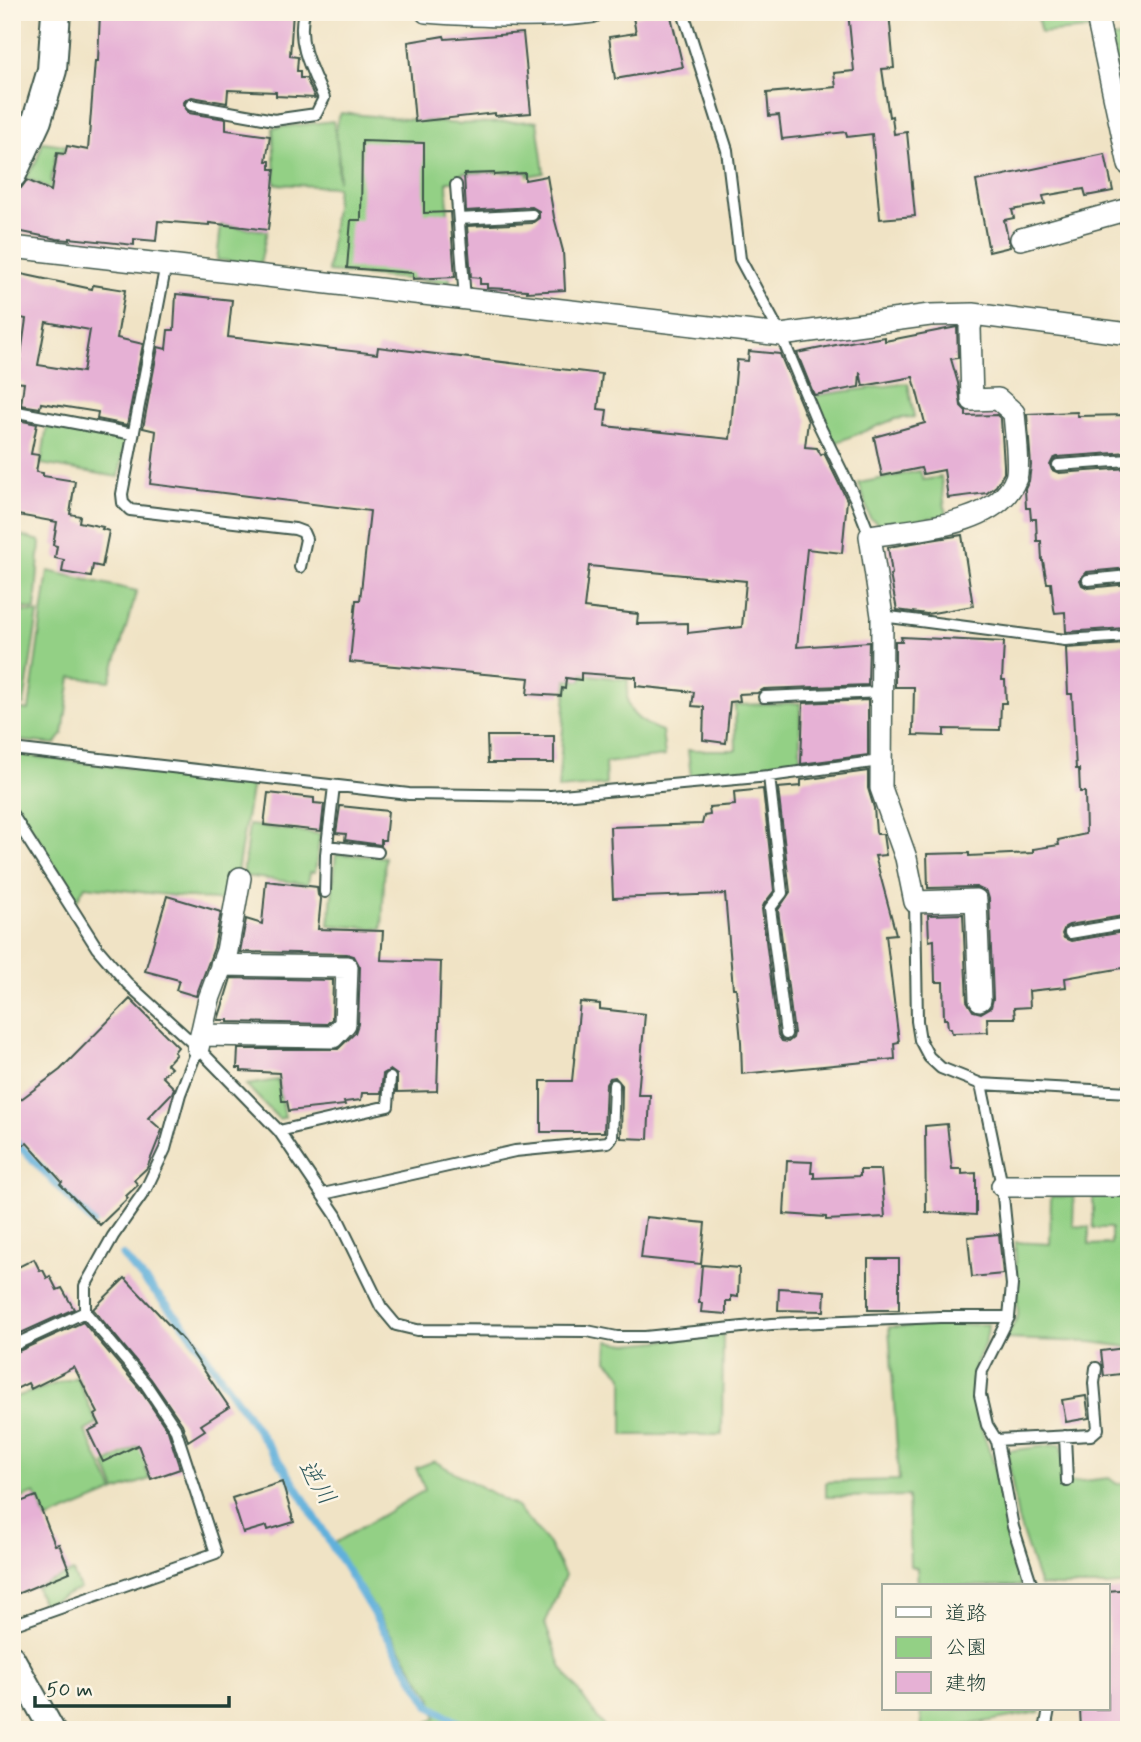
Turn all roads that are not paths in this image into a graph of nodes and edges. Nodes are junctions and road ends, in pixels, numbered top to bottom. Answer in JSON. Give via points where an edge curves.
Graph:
{"nodes":[{"id":1,"x":56,"y":12,"type":"edge"},
{"id":2,"x":304,"y":12,"type":"edge"},
{"id":3,"x":593,"y":12,"type":"edge"},
{"id":4,"x":683,"y":12,"type":"edge"},
{"id":5,"x":1096,"y":12,"type":"edge"},
{"id":6,"x":436,"y":13,"type":"edge"},
{"id":7,"x":191,"y":105,"type":"dead end"},
{"id":8,"x":1129,"y":165,"type":"edge"},
{"id":9,"x":12,"y":174,"type":"edge"},
{"id":10,"x":456,"y":185,"type":"dead end"},
{"id":11,"x":1129,"y":209,"type":"edge"},
{"id":12,"x":532,"y":215,"type":"dead end"},
{"id":13,"x":459,"y":219,"type":"junction"},
{"id":14,"x":1021,"y":239,"type":"dead end"},
{"id":15,"x":12,"y":247,"type":"edge"},
{"id":16,"x":166,"y":264,"type":"junction"},
{"id":17,"x":465,"y":299,"type":"junction"},
{"id":18,"x":973,"y":314,"type":"junction"},
{"id":19,"x":1129,"y":334,"type":"edge"},
{"id":20,"x":781,"y":335,"type":"junction"},
{"id":21,"x":12,"y":411,"type":"edge"},
{"id":22,"x":133,"y":434,"type":"junction"},
{"id":23,"x":1129,"y":460,"type":"edge"},
{"id":24,"x":1058,"y":465,"type":"dead end"},
{"id":25,"x":870,"y":536,"type":"junction"},
{"id":26,"x":300,"y":567,"type":"dead end"},
{"id":27,"x":1129,"y":576,"type":"edge"},
{"id":28,"x":1088,"y":580,"type":"dead end"},
{"id":29,"x":882,"y":616,"type":"junction"},
{"id":30,"x":1129,"y":636,"type":"edge"},
{"id":31,"x":882,"y":692,"type":"junction"},
{"id":32,"x":764,"y":697,"type":"dead end"},
{"id":33,"x":12,"y":749,"type":"edge"},
{"id":34,"x":880,"y":761,"type":"junction"},
{"id":35,"x":769,"y":776,"type":"junction"},
{"id":36,"x":334,"y":786,"type":"junction"},
{"id":37,"x":12,"y":814,"type":"edge"},
{"id":38,"x":327,"y":846,"type":"junction"},
{"id":39,"x":378,"y":852,"type":"dead end"},
{"id":40,"x":240,"y":878,"type":"dead end"},
{"id":41,"x":325,"y":892,"type":"dead end"},
{"id":42,"x":915,"y":902,"type":"junction"},
{"id":43,"x":1129,"y":923,"type":"edge"},
{"id":44,"x":1070,"y":933,"type":"dead end"},
{"id":45,"x":221,"y":965,"type":"junction"},
{"id":46,"x":980,"y":1000,"type":"dead end"},
{"id":47,"x":786,"y":1034,"type":"dead end"},
{"id":48,"x":200,"y":1042,"type":"junction"},
{"id":49,"x":390,"y":1078,"type":"dead end"},
{"id":50,"x":981,"y":1084,"type":"junction"},
{"id":51,"x":614,"y":1085,"type":"dead end"},
{"id":52,"x":1129,"y":1092,"type":"edge"},
{"id":53,"x":279,"y":1130,"type":"junction"},
{"id":54,"x":1002,"y":1186,"type":"junction"},
{"id":55,"x":1129,"y":1186,"type":"edge"},
{"id":56,"x":323,"y":1194,"type":"junction"},
{"id":57,"x":85,"y":1312,"type":"junction"},
{"id":58,"x":1009,"y":1317,"type":"junction"},
{"id":59,"x":12,"y":1346,"type":"edge"},
{"id":60,"x":1096,"y":1368,"type":"dead end"},
{"id":61,"x":1065,"y":1436,"type":"junction"},
{"id":62,"x":996,"y":1440,"type":"junction"},
{"id":63,"x":1067,"y":1481,"type":"dead end"},
{"id":64,"x":1031,"y":1584,"type":"edge"},
{"id":65,"x":12,"y":1625,"type":"edge"},
{"id":66,"x":12,"y":1658,"type":"edge"},
{"id":67,"x":1049,"y":1710,"type":"edge"},
{"id":68,"x":52,"y":1730,"type":"edge"},
{"id":69,"x":1045,"y":1730,"type":"edge"}],
"edges":[{"from":1,"to":9,"type":"main road","via":[[52,70],[37,120]]},
{"from":2,"to":7,"type":"lane","via":[[305,55],[324,99],[316,114],[274,120]]},
{"from":3,"to":6,"type":"street","via":[[506,17]]},
{"from":4,"to":20,"type":"lane","via":[[727,150],[740,259]]},
{"from":5,"to":8,"type":"street"},
{"from":10,"to":13,"type":"lane"},
{"from":11,"to":14,"type":"street"},
{"from":12,"to":13,"type":"lane"},
{"from":13,"to":17,"type":"lane"},
{"from":15,"to":16,"type":"street"},
{"from":16,"to":17,"type":"street"},
{"from":16,"to":22,"type":"lane"},
{"from":17,"to":20,"type":"street"},
{"from":18,"to":19,"type":"street"},
{"from":18,"to":20,"type":"street","via":[[930,315]]},
{"from":18,"to":25,"type":"street","via":[[972,400],[998,399],[1014,413],[1017,477],[1004,498],[965,521]]},
{"from":20,"to":25,"type":"lane"},
{"from":21,"to":22,"type":"lane"},
{"from":22,"to":26,"type":"lane","via":[[122,494],[130,510],[295,529],[306,539]]},
{"from":23,"to":24,"type":"lane"},
{"from":25,"to":29,"type":"street"},
{"from":27,"to":28,"type":"lane"},
{"from":29,"to":30,"type":"lane","via":[[1065,640]]},
{"from":29,"to":31,"type":"street"},
{"from":31,"to":32,"type":"lane"},
{"from":31,"to":34,"type":"street"},
{"from":33,"to":36,"type":"lane"},
{"from":34,"to":35,"type":"lane"},
{"from":34,"to":42,"type":"street","via":[[881,788]]},
{"from":35,"to":36,"type":"lane","via":[[551,796],[409,794]]},
{"from":35,"to":47,"type":"lane","via":[[782,892],[771,908]]},
{"from":36,"to":38,"type":"lane"},
{"from":37,"to":48,"type":"lane","via":[[97,948],[127,983]]},
{"from":38,"to":39,"type":"lane"},
{"from":38,"to":41,"type":"lane"},
{"from":40,"to":45,"type":"street"},
{"from":42,"to":46,"type":"street","via":[[976,900]]},
{"from":42,"to":50,"type":"lane","via":[[920,1040],[941,1068]]},
{"from":43,"to":44,"type":"lane"},
{"from":45,"to":48,"type":"street"},
{"from":45,"to":48,"type":"street","via":[[347,967],[345,1024],[333,1037]]},
{"from":48,"to":53,"type":"lane"},
{"from":48,"to":57,"type":"lane","via":[[165,1149],[146,1189],[85,1286]]},
{"from":49,"to":53,"type":"lane","via":[[388,1106]]},
{"from":50,"to":52,"type":"lane"},
{"from":50,"to":54,"type":"lane"},
{"from":51,"to":56,"type":"lane","via":[[608,1142],[515,1151]]},
{"from":53,"to":56,"type":"lane"},
{"from":54,"to":55,"type":"street"},
{"from":54,"to":58,"type":"lane","via":[[1012,1285]]},
{"from":56,"to":58,"type":"lane","via":[[381,1307],[396,1325],[417,1330],[587,1331],[645,1337],[772,1324]]},
{"from":57,"to":59,"type":"lane"},
{"from":57,"to":65,"type":"lane","via":[[145,1383],[175,1428],[216,1553]]},
{"from":58,"to":62,"type":"lane","via":[[982,1371],[980,1395]]},
{"from":60,"to":61,"type":"lane","via":[[1098,1429],[1091,1435]]},
{"from":61,"to":62,"type":"lane"},
{"from":61,"to":63,"type":"lane"},
{"from":62,"to":64,"type":"lane","via":[[1013,1527]]},
{"from":66,"to":68,"type":"street"},
{"from":67,"to":69,"type":"lane"}]}
